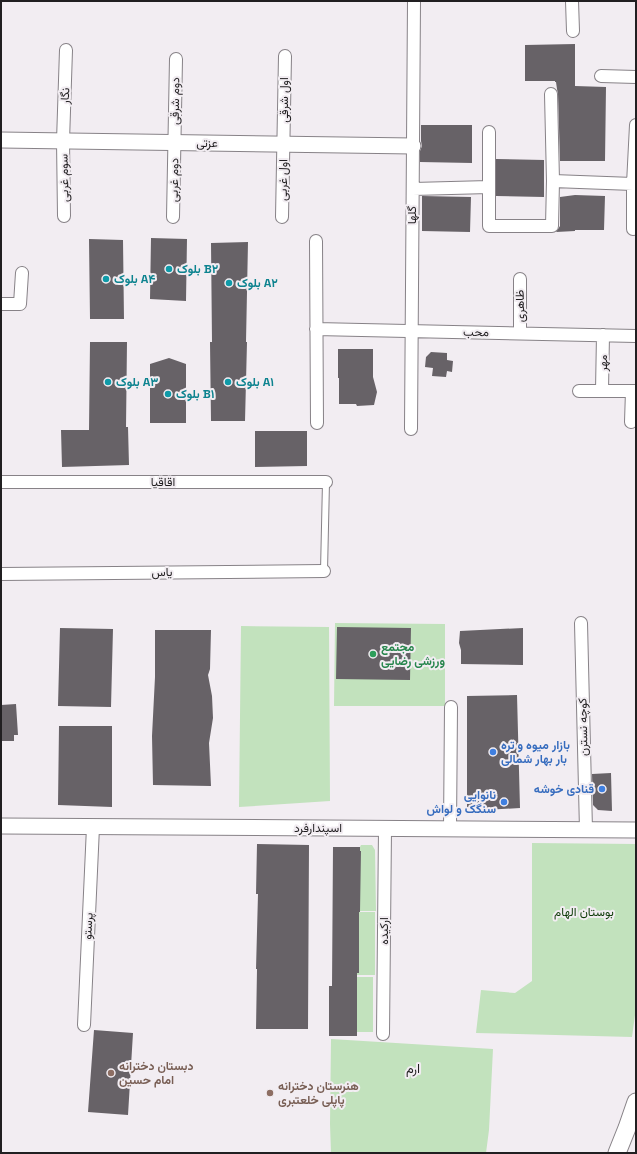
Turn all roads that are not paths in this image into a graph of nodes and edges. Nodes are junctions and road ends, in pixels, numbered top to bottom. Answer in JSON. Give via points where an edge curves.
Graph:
{"nodes":[{"id":1,"x":414,"y":1,"type":"edge"},
{"id":2,"x":572,"y":1,"type":"edge"},
{"id":3,"x":573,"y":30,"type":"dead end"},
{"id":4,"x":66,"y":50,"type":"dead end"},
{"id":5,"x":285,"y":56,"type":"dead end"},
{"id":6,"x":176,"y":59,"type":"dead end"},
{"id":7,"x":601,"y":76,"type":"dead end"},
{"id":8,"x":636,"y":77,"type":"edge"},
{"id":9,"x":551,"y":94,"type":"dead end"},
{"id":10,"x":636,"y":125,"type":"edge"},
{"id":11,"x":489,"y":132,"type":"dead end"},
{"id":12,"x":1,"y":140,"type":"edge"},
{"id":13,"x":63,"y":141,"type":"junction"},
{"id":14,"x":174,"y":142,"type":"junction"},
{"id":15,"x":284,"y":144,"type":"junction"},
{"id":16,"x":413,"y":146,"type":"junction"},
{"id":17,"x":553,"y":181,"type":"junction"},
{"id":18,"x":633,"y":184,"type":"junction"},
{"id":19,"x":489,"y":187,"type":"junction"},
{"id":20,"x":413,"y":189,"type":"junction"},
{"id":21,"x":64,"y":216,"type":"dead end"},
{"id":22,"x":173,"y":216,"type":"dead end"},
{"id":23,"x":282,"y":217,"type":"dead end"},
{"id":24,"x":633,"y":229,"type":"dead end"},
{"id":25,"x":316,"y":241,"type":"dead end"},
{"id":26,"x":22,"y":273,"type":"dead end"},
{"id":27,"x":520,"y":279,"type":"dead end"},
{"id":28,"x":1,"y":304,"type":"edge"},
{"id":29,"x":316,"y":329,"type":"junction"},
{"id":30,"x":411,"y":330,"type":"junction"},
{"id":31,"x":520,"y":333,"type":"junction"},
{"id":32,"x":603,"y":335,"type":"junction"},
{"id":33,"x":636,"y":336,"type":"edge"},
{"id":34,"x":602,"y":390,"type":"junction"},
{"id":35,"x":579,"y":391,"type":"dead end"},
{"id":36,"x":634,"y":391,"type":"edge"},
{"id":37,"x":630,"y":422,"type":"dead end"},
{"id":38,"x":317,"y":423,"type":"dead end"},
{"id":39,"x":410,"y":429,"type":"dead end"},
{"id":40,"x":1,"y":482,"type":"edge"},
{"id":41,"x":326,"y":482,"type":"joint"},
{"id":42,"x":324,"y":571,"type":"joint"},
{"id":43,"x":1,"y":574,"type":"edge"},
{"id":44,"x":581,"y":623,"type":"dead end"},
{"id":45,"x":451,"y":707,"type":"dead end"},
{"id":46,"x":1,"y":826,"type":"edge"},
{"id":47,"x":93,"y":827,"type":"junction"},
{"id":48,"x":385,"y":829,"type":"junction"},
{"id":49,"x":450,"y":829,"type":"junction"},
{"id":50,"x":586,"y":830,"type":"junction"},
{"id":51,"x":636,"y":830,"type":"edge"},
{"id":52,"x":84,"y":1025,"type":"dead end"},
{"id":53,"x":383,"y":1034,"type":"dead end"},
{"id":54,"x":636,"y":1102,"type":"edge"},
{"id":55,"x":617,"y":1153,"type":"edge"}],
"edges":[{"from":1,"to":16,"type":"street","name":"گلها"},
{"from":2,"to":3,"type":"street"},
{"from":4,"to":13,"type":"street","name":"نگار"},
{"from":5,"to":15,"type":"street","name":"اول شرقی"},
{"from":6,"to":14,"type":"street","name":"دوم شرقی"},
{"from":7,"to":8,"type":"street"},
{"from":9,"to":17,"type":"street"},
{"from":10,"to":18,"type":"street"},
{"from":11,"to":19,"type":"street"},
{"from":12,"to":13,"type":"street","name":"عزتی"},
{"from":13,"to":14,"type":"street","name":"عزتی"},
{"from":13,"to":21,"type":"street","name":"سوم غربی"},
{"from":14,"to":15,"type":"street","name":"عزتی"},
{"from":14,"to":22,"type":"street","name":"دوم غربی"},
{"from":15,"to":16,"type":"street","name":"عزتی"},
{"from":15,"to":23,"type":"street","name":"اول غربی"},
{"from":16,"to":20,"type":"street","name":"گلها"},
{"from":17,"to":18,"type":"street"},
{"from":17,"to":19,"type":"street","via":[[552,226],[489,226]]},
{"from":18,"to":24,"type":"street"},
{"from":19,"to":20,"type":"street"},
{"from":20,"to":30,"type":"street","name":"گلها"},
{"from":25,"to":29,"type":"street"},
{"from":26,"to":28,"type":"street","via":[[20,304]]},
{"from":27,"to":31,"type":"street","name":"ظاهری"},
{"from":29,"to":30,"type":"street","name":"محب"},
{"from":29,"to":38,"type":"street"},
{"from":30,"to":31,"type":"street","name":"محب"},
{"from":30,"to":39,"type":"street","name":"گلها"},
{"from":31,"to":32,"type":"street","name":"محب"},
{"from":32,"to":33,"type":"street","name":"محب"},
{"from":32,"to":34,"type":"street","name":"مهر"},
{"from":34,"to":35,"type":"street"},
{"from":34,"to":36,"type":"street"},
{"from":36,"to":37,"type":"street"},
{"from":40,"to":41,"type":"street","name":"اقاقیا"},
{"from":41,"to":42,"type":"lane"},
{"from":42,"to":43,"type":"street","name":"یاس"},
{"from":44,"to":50,"type":"street","name":"کوچه نسترن"},
{"from":45,"to":49,"type":"street"},
{"from":46,"to":47,"type":"street","name":"اسپندارفرد"},
{"from":47,"to":48,"type":"street","name":"اسپندارفرد"},
{"from":47,"to":52,"type":"street","name":"پرستو"},
{"from":48,"to":49,"type":"street","name":"اسپندارفرد"},
{"from":48,"to":53,"type":"street","name":"ارکیده"},
{"from":49,"to":50,"type":"street","name":"اسپندارفرد"},
{"from":50,"to":51,"type":"street","name":"اسپندارفرد"},
{"from":54,"to":55,"type":"main road"}]}
